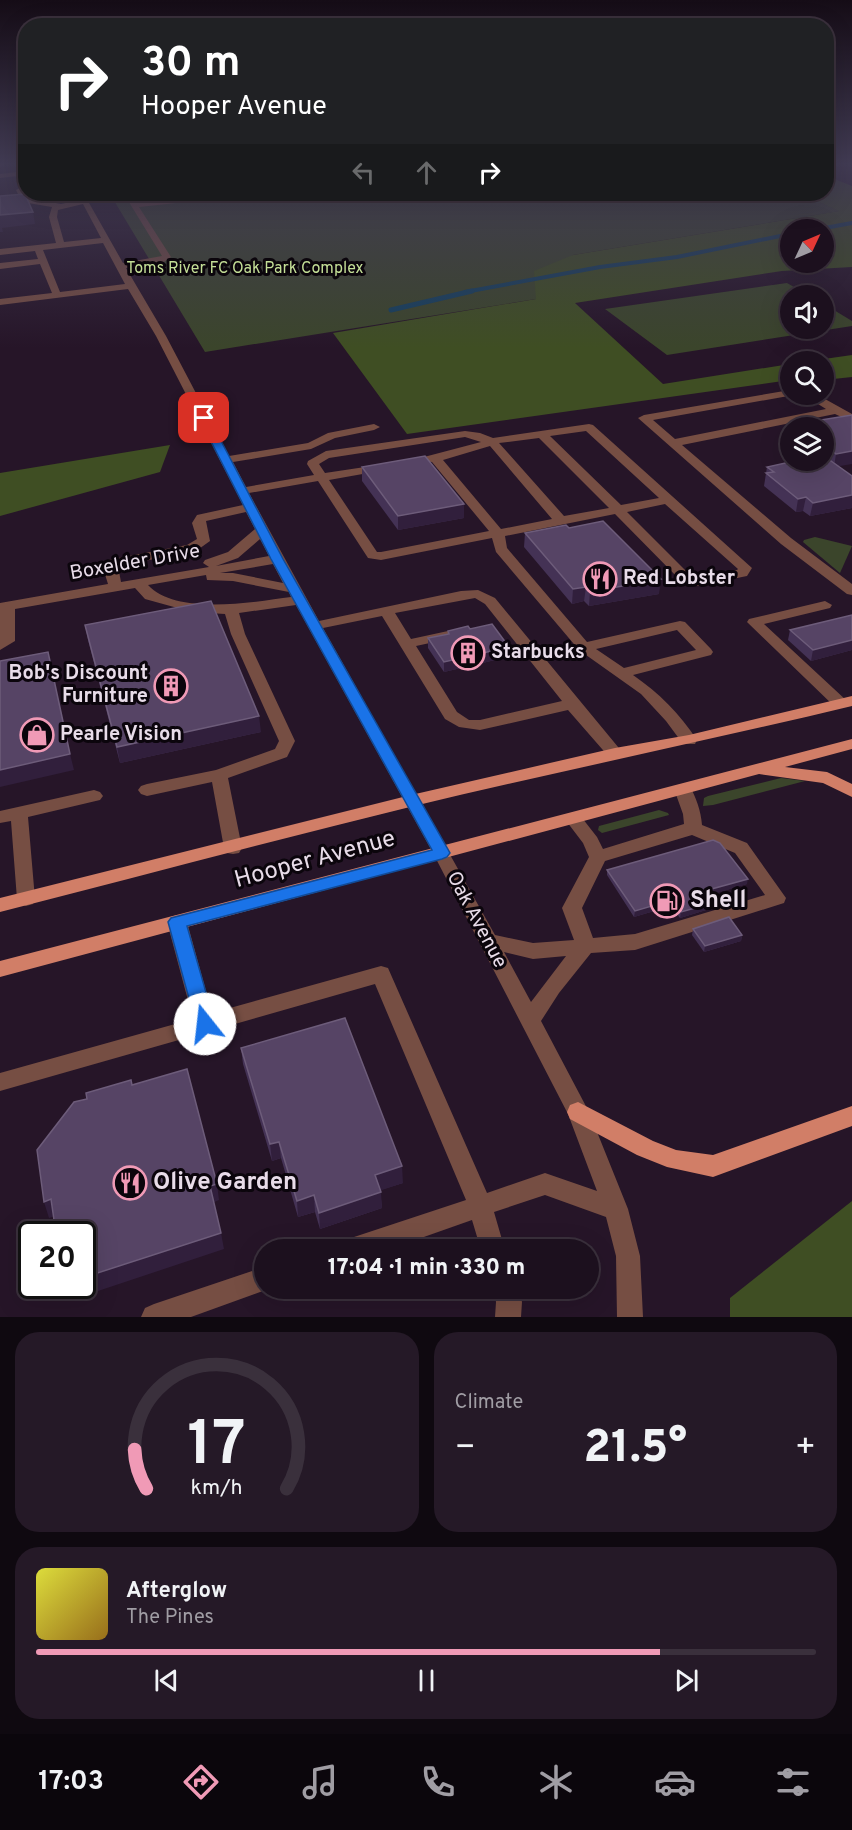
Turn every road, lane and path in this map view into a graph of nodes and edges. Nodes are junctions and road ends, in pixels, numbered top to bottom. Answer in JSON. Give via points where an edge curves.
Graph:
{"nodes":[{"id":1,"x":56,"y":224,"type":"edge"},
{"id":2,"x":98,"y":224,"type":"edge"},
{"id":3,"x":147,"y":224,"type":"edge"},
{"id":4,"x":106,"y":240,"type":"junction"},
{"id":5,"x":61,"y":245,"type":"junction"},
{"id":6,"x":38,"y":247,"type":"junction"},
{"id":7,"x":0,"y":252,"type":"edge"},
{"id":8,"x":43,"y":261,"type":"junction"},
{"id":9,"x":0,"y":266,"type":"edge"},
{"id":10,"x":120,"y":266,"type":"junction"},
{"id":11,"x":131,"y":286,"type":"junction"},
{"id":12,"x":57,"y":295,"type":"junction"},
{"id":13,"x":0,"y":302,"type":"edge"},
{"id":14,"x":780,"y":395,"type":"edge"},
{"id":15,"x":828,"y":405,"type":"edge"},
{"id":16,"x":838,"y":410,"type":"junction"},
{"id":17,"x":852,"y":418,"type":"edge"},
{"id":18,"x":374,"y":427,"type":"dead end"},
{"id":19,"x":541,"y":433,"type":"junction"},
{"id":20,"x":492,"y":442,"type":"junction"},
{"id":21,"x":672,"y":442,"type":"junction"},
{"id":22,"x":435,"y":458,"type":"junction"},
{"id":23,"x":225,"y":460,"type":"junction"},
{"id":24,"x":321,"y":477,"type":"junction"},
{"id":25,"x":242,"y":491,"type":"junction"},
{"id":26,"x":668,"y":500,"type":"junction"},
{"id":27,"x":250,"y":507,"type":"junction"},
{"id":28,"x":616,"y":510,"type":"junction"},
{"id":29,"x":561,"y":521,"type":"junction"},
{"id":30,"x":262,"y":530,"type":"junction"},
{"id":31,"x":498,"y":533,"type":"junction"},
{"id":32,"x":277,"y":559,"type":"junction"},
{"id":33,"x":192,"y":573,"type":"junction"},
{"id":34,"x":137,"y":582,"type":"junction"},
{"id":35,"x":115,"y":586,"type":"junction"},
{"id":36,"x":852,"y":591,"type":"edge"},
{"id":37,"x":297,"y":594,"type":"junction"},
{"id":38,"x":825,"y":605,"type":"dead end"},
{"id":39,"x":4,"y":607,"type":"edge"},
{"id":40,"x":231,"y":610,"type":"junction"},
{"id":41,"x":386,"y":611,"type":"junction"},
{"id":42,"x":506,"y":620,"type":"junction"},
{"id":43,"x":488,"y":625,"type":"edge"},
{"id":44,"x":314,"y":626,"type":"junction"},
{"id":45,"x":460,"y":632,"type":"edge"},
{"id":46,"x":406,"y":644,"type":"junction"},
{"id":47,"x":0,"y":646,"type":"edge"},
{"id":48,"x":584,"y":647,"type":"junction"},
{"id":49,"x":622,"y":673,"type":"junction"},
{"id":50,"x":846,"y":703,"type":"edge"},
{"id":51,"x":572,"y":704,"type":"junction"},
{"id":52,"x":689,"y":740,"type":"junction"},
{"id":53,"x":852,"y":744,"type":"edge"},
{"id":54,"x":615,"y":753,"type":"junction"},
{"id":55,"x":756,"y":770,"type":"junction"},
{"id":56,"x":219,"y":775,"type":"junction"},
{"id":57,"x":683,"y":789,"type":"junction"},
{"id":58,"x":147,"y":790,"type":"dead end"},
{"id":59,"x":852,"y":791,"type":"edge"},
{"id":60,"x":94,"y":796,"type":"dead end"},
{"id":61,"x":411,"y":801,"type":"junction"},
{"id":62,"x":19,"y":813,"type":"junction"},
{"id":63,"x":0,"y":817,"type":"edge"},
{"id":64,"x":573,"y":818,"type":"junction"},
{"id":65,"x":693,"y":828,"type":"junction"},
{"id":66,"x":233,"y":848,"type":"junction"},
{"id":67,"x":442,"y":853,"type":"junction"},
{"id":68,"x":598,"y":857,"type":"junction"},
{"id":69,"x":26,"y":899,"type":"junction"},
{"id":70,"x":0,"y":905,"type":"edge"},
{"id":71,"x":177,"y":922,"type":"junction"},
{"id":72,"x":486,"y":940,"type":"junction"},
{"id":73,"x":586,"y":946,"type":"junction"},
{"id":74,"x":0,"y":969,"type":"edge"},
{"id":75,"x":530,"y":1021,"type":"junction"},
{"id":76,"x":205,"y":1024,"type":"junction"},
{"id":77,"x":0,"y":1082,"type":"edge"},
{"id":78,"x":578,"y":1112,"type":"junction"},
{"id":79,"x":852,"y":1116,"type":"edge"},
{"id":80,"x":480,"y":1205,"type":"junction"},
{"id":81,"x":616,"y":1209,"type":"junction"},
{"id":82,"x":383,"y":1239,"type":"edge"},
{"id":83,"x":490,"y":1239,"type":"edge"},
{"id":84,"x":254,"y":1282,"type":"edge"},
{"id":85,"x":508,"y":1299,"type":"edge"},
{"id":86,"x":154,"y":1317,"type":"edge"},
{"id":87,"x":508,"y":1317,"type":"edge"},
{"id":88,"x":630,"y":1317,"type":"edge"}],
"edges":[{"from":1,"to":5,"type":"street"},
{"from":2,"to":4,"type":"street","name":"Oak Avenue"},
{"from":3,"to":10,"type":"street","via":[[167,256],[161,261]]},
{"from":4,"to":5,"type":"street"},
{"from":4,"to":10,"type":"street","name":"Oak Avenue"},
{"from":5,"to":6,"type":"street"},
{"from":6,"to":7,"type":"street"},
{"from":6,"to":8,"type":"street"},
{"from":8,"to":9,"type":"street"},
{"from":8,"to":12,"type":"street"},
{"from":10,"to":11,"type":"street","name":"Oak Avenue"},
{"from":11,"to":12,"type":"street"},
{"from":11,"to":23,"type":"street","name":"Oak Avenue"},
{"from":12,"to":13,"type":"street"},
{"from":14,"to":21,"type":"street","via":[[644,418]]},
{"from":15,"to":16,"type":"street"},
{"from":16,"to":17,"type":"street"},
{"from":16,"to":21,"type":"street"},
{"from":18,"to":23,"type":"street","via":[[336,434],[311,446]]},
{"from":19,"to":20,"type":"street"},
{"from":19,"to":26,"type":"street","via":[[590,427]]},
{"from":19,"to":28,"type":"street"},
{"from":20,"to":22,"type":"street"},
{"from":20,"to":24,"type":"street","via":[[465,434],[326,455],[313,464]]},
{"from":20,"to":29,"type":"street"},
{"from":21,"to":36,"type":"street","via":[[786,541]]},
{"from":22,"to":24,"type":"street"},
{"from":22,"to":31,"type":"street"},
{"from":23,"to":25,"type":"street","name":"Oak Avenue"},
{"from":24,"to":25,"type":"street"},
{"from":24,"to":31,"type":"street","via":[[373,555]]},
{"from":25,"to":27,"type":"street","name":"Oak Avenue"},
{"from":26,"to":28,"type":"street"},
{"from":26,"to":28,"type":"street","via":[[746,568],[741,573],[699,582],[688,580]]},
{"from":27,"to":30,"type":"street","name":"Oak Avenue"},
{"from":27,"to":35,"type":"street","via":[[201,518],[198,523],[203,541],[191,548],[113,563],[110,568]]},
{"from":28,"to":29,"type":"street"},
{"from":29,"to":31,"type":"street"},
{"from":30,"to":32,"type":"street","name":"Oak Avenue"},
{"from":30,"to":33,"type":"street","via":[[233,555]]},
{"from":31,"to":48,"type":"street","via":[[501,549]]},
{"from":32,"to":33,"type":"street","name":"Boxelder Drive"},
{"from":32,"to":37,"type":"street","name":"Oak Avenue"},
{"from":33,"to":34,"type":"street","name":"Boxelder Drive"},
{"from":33,"to":37,"type":"street","via":[[233,577]]},
{"from":34,"to":35,"type":"street","name":"Boxelder Drive"},
{"from":34,"to":40,"type":"street","via":[[150,596],[192,608]]},
{"from":35,"to":39,"type":"street","name":"Boxelder Drive"},
{"from":37,"to":40,"type":"street"},
{"from":37,"to":44,"type":"street","name":"Oak Avenue"},
{"from":38,"to":50,"type":"street","via":[[754,622]]},
{"from":39,"to":47,"type":"street","via":[[8,641]]},
{"from":40,"to":56,"type":"street","via":[[287,741],[281,753]]},
{"from":41,"to":42,"type":"street","via":[[478,594],[490,601]]},
{"from":41,"to":44,"type":"street"},
{"from":41,"to":46,"type":"street"},
{"from":42,"to":43,"type":"street"},
{"from":42,"to":51,"type":"street"},
{"from":44,"to":61,"type":"street","name":"Oak Avenue"},
{"from":45,"to":46,"type":"street"},
{"from":46,"to":51,"type":"street","via":[[451,715],[468,726]]},
{"from":48,"to":49,"type":"street"},
{"from":48,"to":49,"type":"street","via":[[680,625],[706,652]]},
{"from":49,"to":52,"type":"street","via":[[646,691]]},
{"from":50,"to":52,"type":"main road","name":"Hooper Avenue"},
{"from":51,"to":54,"type":"street"},
{"from":52,"to":54,"type":"main road","name":"Hooper Avenue"},
{"from":53,"to":55,"type":"main road","name":"Hooper Avenue"},
{"from":54,"to":61,"type":"main road","name":"Hooper Avenue"},
{"from":55,"to":57,"type":"main road","name":"Hooper Avenue"},
{"from":55,"to":59,"type":"main road","via":[[827,778]]},
{"from":56,"to":58,"type":"street"},
{"from":56,"to":66,"type":"street"},
{"from":57,"to":64,"type":"main road","name":"Hooper Avenue"},
{"from":57,"to":65,"type":"street"},
{"from":60,"to":62,"type":"street"},
{"from":61,"to":66,"type":"main road","name":"Hooper Avenue"},
{"from":61,"to":67,"type":"street","name":"Oak Avenue"},
{"from":62,"to":63,"type":"street"},
{"from":62,"to":69,"type":"street"},
{"from":64,"to":67,"type":"main road","name":"Hooper Avenue"},
{"from":64,"to":68,"type":"street"},
{"from":65,"to":68,"type":"street"},
{"from":65,"to":73,"type":"street","via":[[741,848],[777,897],[635,942]]},
{"from":66,"to":69,"type":"main road","name":"Hooper Avenue"},
{"from":67,"to":71,"type":"main road","name":"Hooper Avenue"},
{"from":67,"to":72,"type":"street","name":"Oak Avenue"},
{"from":68,"to":73,"type":"street","via":[[572,908]]},
{"from":69,"to":70,"type":"main road","name":"Hooper Avenue"},
{"from":71,"to":74,"type":"main road","name":"Hooper Avenue"},
{"from":71,"to":76,"type":"street"},
{"from":72,"to":73,"type":"street","via":[[533,951]]},
{"from":72,"to":75,"type":"street","name":"Oak Avenue"},
{"from":73,"to":75,"type":"street"},
{"from":75,"to":78,"type":"street","name":"Oak Avenue"},
{"from":76,"to":77,"type":"street"},
{"from":76,"to":80,"type":"street","via":[[381,974]]},
{"from":78,"to":79,"type":"main road","via":[[675,1160],[713,1166]]},
{"from":78,"to":81,"type":"street","name":"Oak Avenue"},
{"from":80,"to":81,"type":"street","via":[[545,1184]]},
{"from":80,"to":82,"type":"street"},
{"from":80,"to":83,"type":"street"},
{"from":81,"to":88,"type":"street","name":"Oak Avenue","via":[[628,1256]]},
{"from":84,"to":86,"type":"street"},
{"from":85,"to":87,"type":"street"}]}
